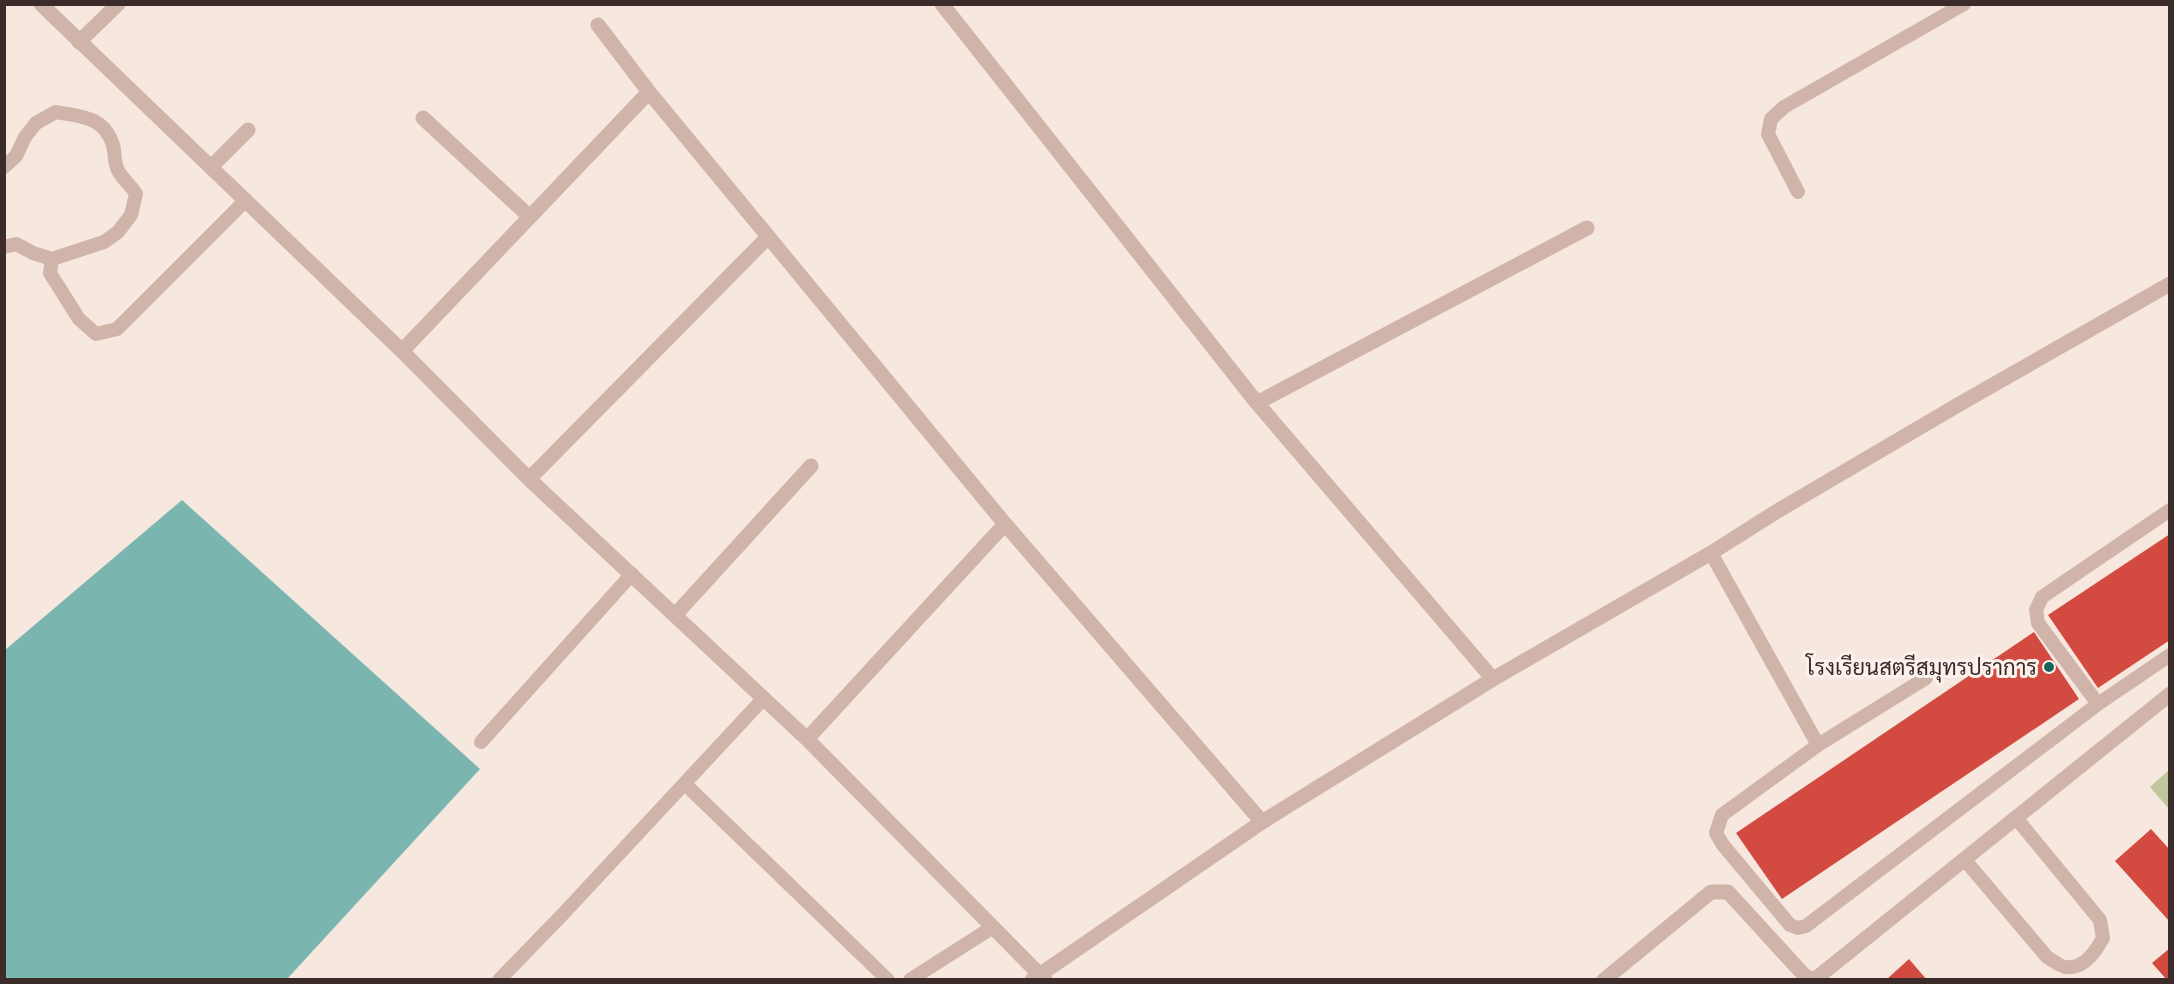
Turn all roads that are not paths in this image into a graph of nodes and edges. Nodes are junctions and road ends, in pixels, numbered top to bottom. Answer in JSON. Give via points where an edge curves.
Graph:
{"nodes":[{"id":1,"x":41,"y":4,"type":"edge"},
{"id":2,"x":118,"y":4,"type":"edge"},
{"id":3,"x":942,"y":4,"type":"edge"},
{"id":4,"x":1964,"y":4,"type":"edge"},
{"id":5,"x":598,"y":25,"type":"dead end"},
{"id":6,"x":79,"y":42,"type":"junction"},
{"id":7,"x":649,"y":92,"type":"junction"},
{"id":8,"x":423,"y":118,"type":"dead end"},
{"id":9,"x":249,"y":130,"type":"dead end"},
{"id":10,"x":4,"y":167,"type":"edge"},
{"id":11,"x":211,"y":167,"type":"junction"},
{"id":12,"x":1798,"y":192,"type":"dead end"},
{"id":13,"x":246,"y":200,"type":"junction"},
{"id":14,"x":530,"y":217,"type":"junction"},
{"id":15,"x":1587,"y":228,"type":"dead end"},
{"id":16,"x":768,"y":237,"type":"junction"},
{"id":17,"x":4,"y":247,"type":"edge"},
{"id":18,"x":52,"y":259,"type":"junction"},
{"id":19,"x":2169,"y":284,"type":"edge"},
{"id":20,"x":402,"y":351,"type":"junction"},
{"id":21,"x":1257,"y":403,"type":"junction"},
{"id":22,"x":811,"y":466,"type":"dead end"},
{"id":23,"x":529,"y":479,"type":"junction"},
{"id":24,"x":2169,"y":510,"type":"edge"},
{"id":25,"x":1005,"y":524,"type":"junction"},
{"id":26,"x":1711,"y":553,"type":"junction"},
{"id":27,"x":632,"y":574,"type":"junction"},
{"id":28,"x":676,"y":614,"type":"junction"},
{"id":29,"x":2169,"y":655,"type":"edge"},
{"id":30,"x":1926,"y":678,"type":"dead end"},
{"id":31,"x":1493,"y":679,"type":"junction"},
{"id":32,"x":2169,"y":694,"type":"edge"},
{"id":33,"x":764,"y":698,"type":"junction"},
{"id":34,"x":2098,"y":704,"type":"junction"},
{"id":35,"x":807,"y":739,"type":"junction"},
{"id":36,"x":481,"y":742,"type":"dead end"},
{"id":37,"x":1818,"y":745,"type":"junction"},
{"id":38,"x":685,"y":784,"type":"junction"},
{"id":39,"x":2016,"y":818,"type":"junction"},
{"id":40,"x":1262,"y":822,"type":"junction"},
{"id":41,"x":1965,"y":859,"type":"junction"},
{"id":42,"x":993,"y":927,"type":"junction"},
{"id":43,"x":1039,"y":978,"type":"edge"},
{"id":44,"x":499,"y":980,"type":"edge"},
{"id":45,"x":888,"y":980,"type":"edge"},
{"id":46,"x":910,"y":980,"type":"edge"},
{"id":47,"x":1604,"y":980,"type":"edge"},
{"id":48,"x":1813,"y":980,"type":"edge"}],
"edges":[{"from":1,"to":6,"type":"street"},
{"from":2,"to":6,"type":"street"},
{"from":3,"to":21,"type":"street"},
{"from":4,"to":12,"type":"lane","via":[[1784,107],[1771,119],[1768,134]]},
{"from":5,"to":7,"type":"street"},
{"from":6,"to":11,"type":"street"},
{"from":7,"to":14,"type":"street"},
{"from":7,"to":16,"type":"street"},
{"from":8,"to":14,"type":"street"},
{"from":9,"to":11,"type":"street"},
{"from":10,"to":18,"type":"lane","via":[[16,156],[36,123],[56,112],[96,120],[106,131],[118,171],[136,194],[131,215],[104,242]]},
{"from":11,"to":13,"type":"street"},
{"from":13,"to":18,"type":"lane","via":[[117,329],[96,334],[79,319],[50,273]]},
{"from":13,"to":20,"type":"street"},
{"from":14,"to":20,"type":"street"},
{"from":15,"to":21,"type":"street"},
{"from":16,"to":23,"type":"street"},
{"from":16,"to":25,"type":"street"},
{"from":17,"to":18,"type":"lane","via":[[16,244]]},
{"from":19,"to":26,"type":"street"},
{"from":20,"to":23,"type":"street"},
{"from":21,"to":31,"type":"street"},
{"from":22,"to":28,"type":"street"},
{"from":23,"to":27,"type":"street"},
{"from":24,"to":34,"type":"lane","via":[[2042,597],[2036,610],[2037,623]]},
{"from":25,"to":35,"type":"street"},
{"from":25,"to":40,"type":"street"},
{"from":26,"to":31,"type":"street"},
{"from":26,"to":37,"type":"lane"},
{"from":27,"to":28,"type":"street"},
{"from":27,"to":36,"type":"lane"},
{"from":28,"to":33,"type":"street"},
{"from":29,"to":34,"type":"lane"},
{"from":30,"to":37,"type":"lane"},
{"from":31,"to":40,"type":"street"},
{"from":32,"to":39,"type":"street"},
{"from":33,"to":35,"type":"street"},
{"from":33,"to":38,"type":"lane"},
{"from":34,"to":37,"type":"lane","via":[[1806,926],[1798,928],[1790,925],[1716,833],[1722,815]]},
{"from":35,"to":42,"type":"street"},
{"from":38,"to":44,"type":"lane"},
{"from":38,"to":45,"type":"lane"},
{"from":39,"to":41,"type":"street"},
{"from":39,"to":41,"type":"lane","via":[[2100,920],[2103,939],[2094,954],[2079,965],[2065,967],[2048,957]]},
{"from":40,"to":43,"type":"street"},
{"from":41,"to":48,"type":"street"},
{"from":42,"to":43,"type":"street"},
{"from":42,"to":46,"type":"lane"},
{"from":47,"to":48,"type":"street","via":[[1711,892],[1728,892]]}]}
